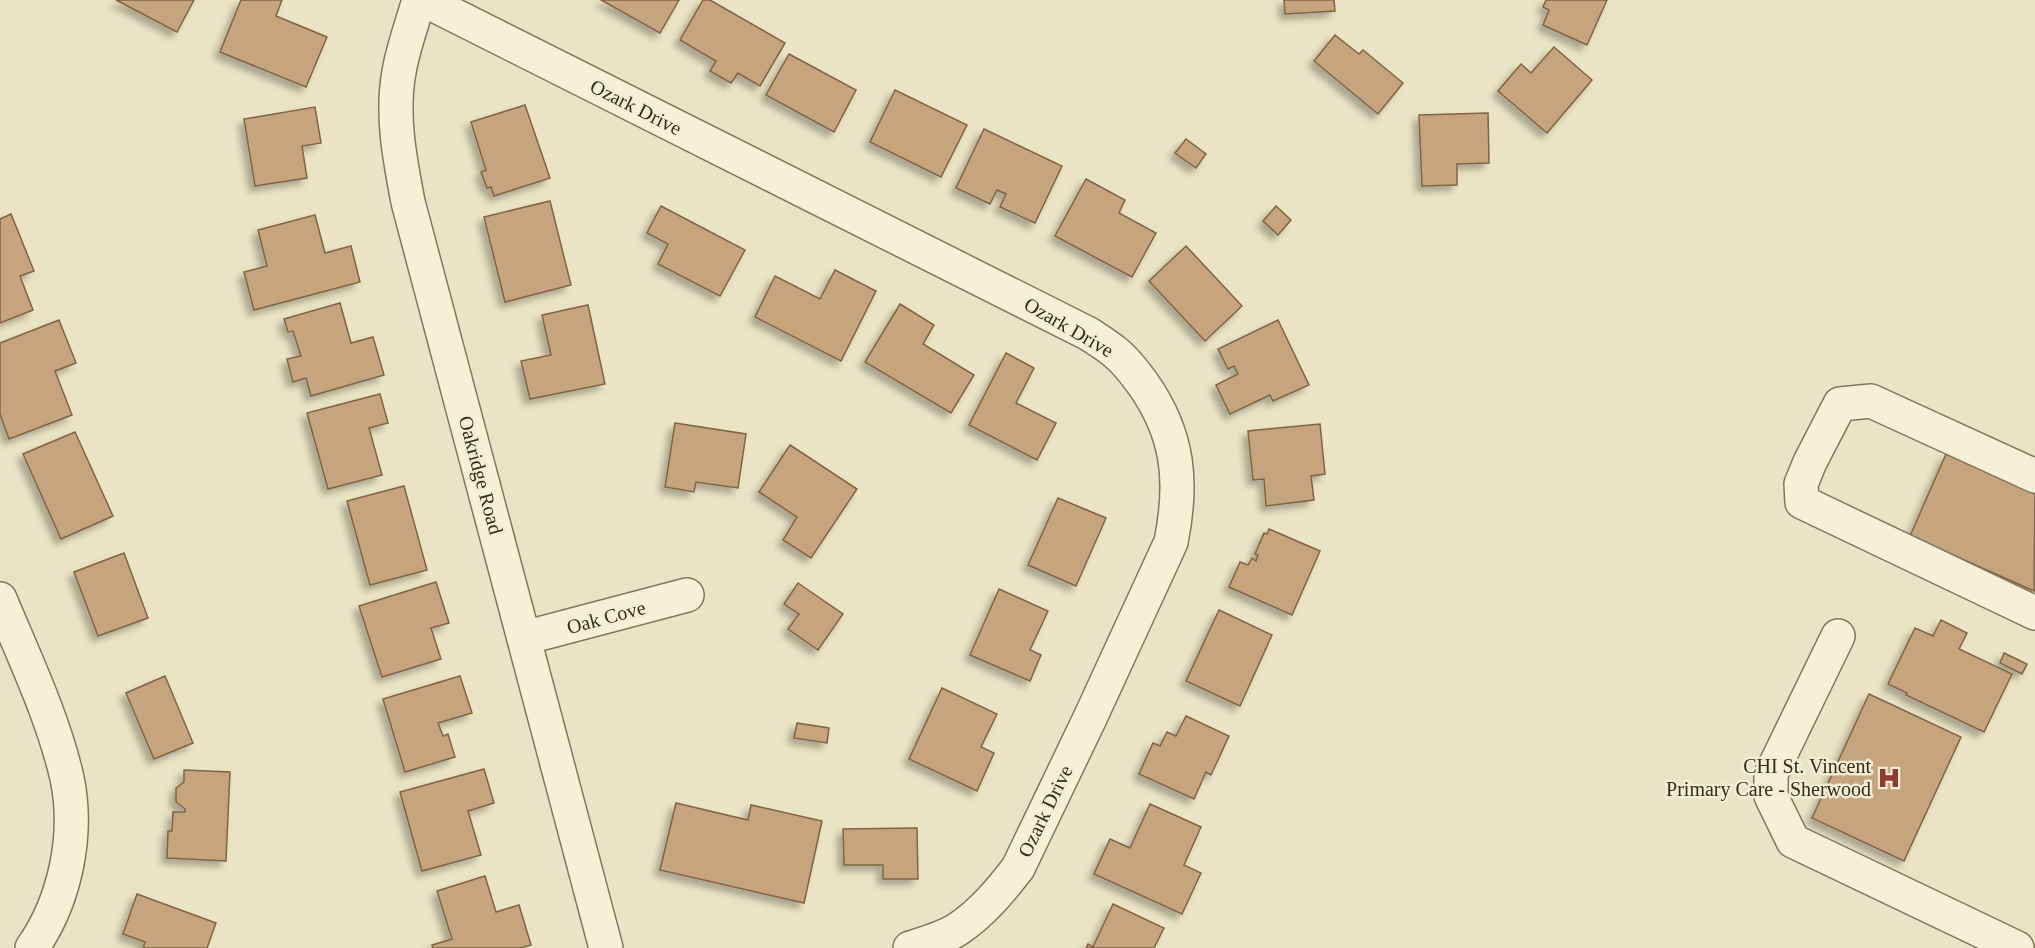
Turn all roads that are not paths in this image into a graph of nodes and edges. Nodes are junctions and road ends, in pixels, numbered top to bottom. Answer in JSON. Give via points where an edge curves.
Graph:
{"nodes":[{"id":1,"x":419,"y":0,"type":"edge"},
{"id":2,"x":424,"y":0,"type":"edge"},
{"id":3,"x":2035,"y":476,"type":"edge"},
{"id":4,"x":687,"y":595,"type":"dead end"},
{"id":5,"x":0,"y":599,"type":"edge"},
{"id":6,"x":2035,"y":613,"type":"edge"},
{"id":7,"x":1838,"y":636,"type":"dead end"},
{"id":8,"x":524,"y":638,"type":"junction"},
{"id":9,"x":32,"y":948,"type":"edge"},
{"id":10,"x":606,"y":948,"type":"edge"},
{"id":11,"x":910,"y":948,"type":"edge"},
{"id":12,"x":2017,"y":948,"type":"edge"}],
"edges":[{"from":1,"to":8,"type":"street","name":"Oakridge Road","via":[[399,75],[398,150],[408,202]]},
{"from":2,"to":11,"type":"street","name":"Ozark Drive","via":[[1089,334],[1118,354],[1158,406],[1175,454],[1178,480],[1171,542],[1018,868],[1002,889],[958,929]]},
{"from":3,"to":6,"type":"street","via":[[1870,401],[1840,404],[1801,484],[1802,502]]},
{"from":4,"to":8,"type":"street","name":"Oak Cove"},
{"from":5,"to":9,"type":"street","via":[[52,728],[67,779],[70,808],[65,873],[55,906]]},
{"from":7,"to":12,"type":"street","via":[[1771,774],[1771,796],[1793,840]]},
{"from":8,"to":10,"type":"street","name":"Oakridge Road"}]}
